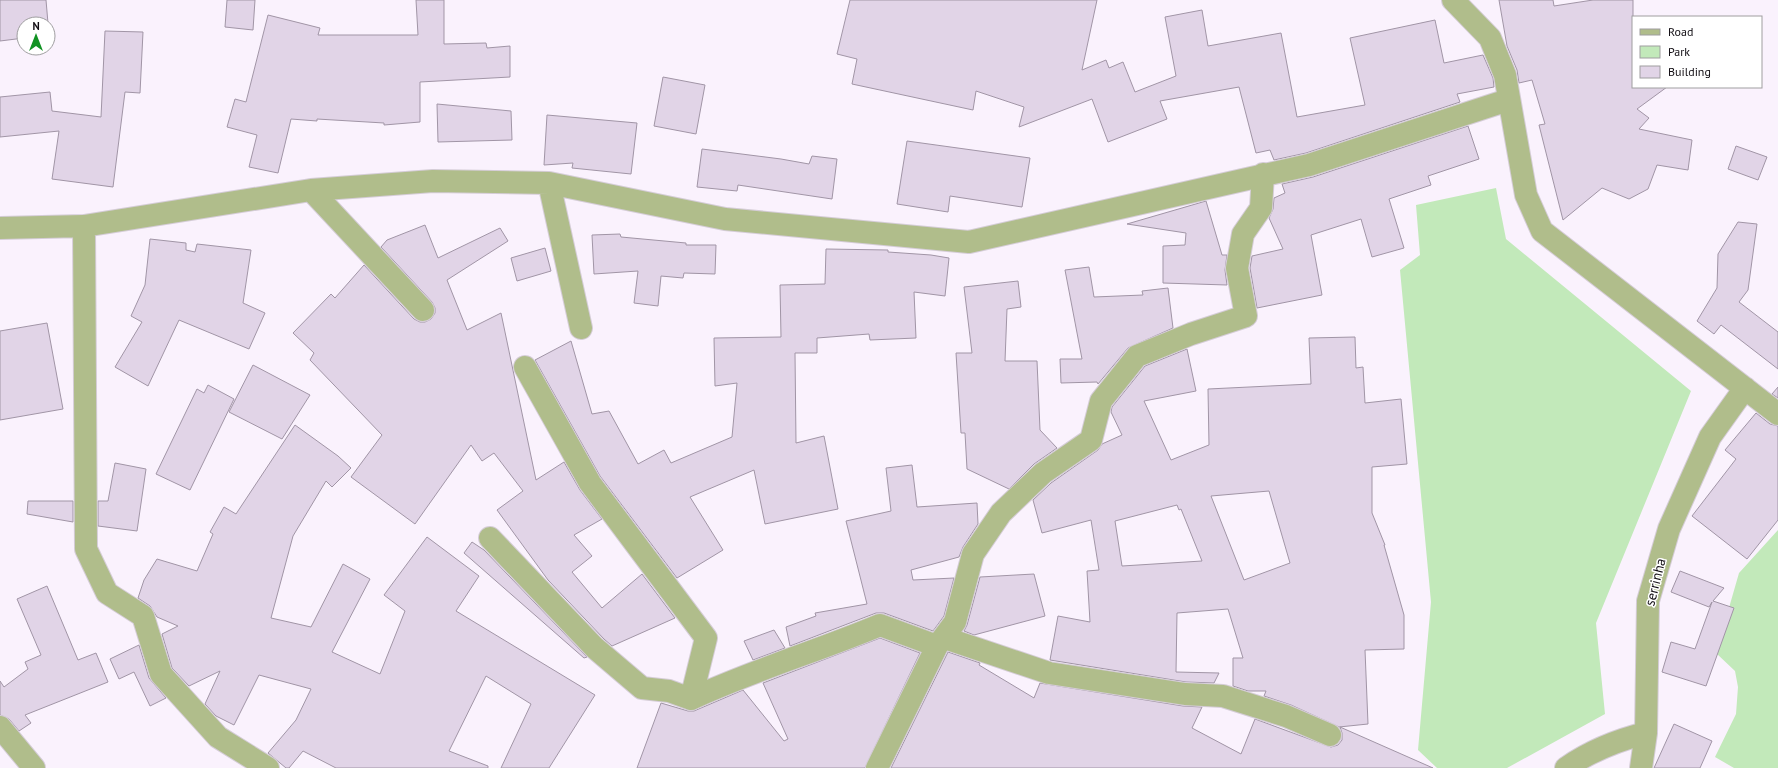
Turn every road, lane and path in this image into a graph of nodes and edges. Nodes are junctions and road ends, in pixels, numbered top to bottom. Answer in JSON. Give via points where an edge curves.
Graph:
{"nodes":[{"id":1,"x":1453,"y":0,"type":"edge"},
{"id":2,"x":1508,"y":100,"type":"junction"},
{"id":3,"x":1263,"y":174,"type":"junction"},
{"id":4,"x":549,"y":183,"type":"junction"},
{"id":5,"x":311,"y":190,"type":"junction"},
{"id":6,"x":84,"y":226,"type":"junction"},
{"id":7,"x":0,"y":228,"type":"edge"},
{"id":8,"x":423,"y":310,"type":"dead end"},
{"id":9,"x":581,"y":328,"type":"dead end"},
{"id":10,"x":524,"y":367,"type":"dead end"},
{"id":11,"x":1745,"y":388,"type":"junction"},
{"id":12,"x":1778,"y":414,"type":"edge"},
{"id":13,"x":490,"y":538,"type":"dead end"},
{"id":14,"x":941,"y":642,"type":"junction"},
{"id":15,"x":691,"y":699,"type":"junction"},
{"id":16,"x":0,"y":727,"type":"edge"},
{"id":17,"x":1646,"y":733,"type":"junction"},
{"id":18,"x":1330,"y":735,"type":"dead end"},
{"id":19,"x":34,"y":768,"type":"edge"},
{"id":20,"x":268,"y":768,"type":"edge"},
{"id":21,"x":877,"y":768,"type":"edge"},
{"id":22,"x":1566,"y":768,"type":"edge"},
{"id":23,"x":1641,"y":768,"type":"edge"}],
"edges":[{"from":1,"to":2,"type":"street","via":[[1490,38],[1505,74]]},
{"from":2,"to":3,"type":"street","via":[[1309,165]]},
{"from":2,"to":11,"type":"street","via":[[1526,195],[1542,231]]},
{"from":3,"to":4,"type":"street","via":[[969,242],[725,219]]},
{"from":3,"to":14,"type":"street","via":[[1261,208],[1243,234],[1237,268],[1246,316],[1191,334],[1137,356],[1101,401],[1091,440],[1043,473],[1001,513],[974,554],[955,622]]},
{"from":4,"to":5,"type":"street","via":[[433,181]]},
{"from":4,"to":9,"type":"street"},
{"from":5,"to":6,"type":"street"},
{"from":5,"to":8,"type":"street"},
{"from":6,"to":7,"type":"street"},
{"from":6,"to":20,"type":"street","via":[[86,549],[107,593],[143,616],[161,674],[218,737]]},
{"from":10,"to":15,"type":"street","via":[[590,484],[706,638]]},
{"from":11,"to":12,"type":"street"},
{"from":11,"to":17,"type":"street","name":"serrinha","via":[[1710,436],[1669,530],[1648,601]]},
{"from":13,"to":15,"type":"street","via":[[595,648],[642,688],[669,691]]},
{"from":14,"to":15,"type":"street","via":[[880,625],[830,646],[741,677]]},
{"from":14,"to":18,"type":"street","via":[[1049,673],[1185,694],[1223,696],[1286,716]]},
{"from":14,"to":21,"type":"street"},
{"from":16,"to":19,"type":"street"},
{"from":17,"to":22,"type":"street","via":[[1579,759]]},
{"from":17,"to":23,"type":"street","name":"serrinha"}]}
